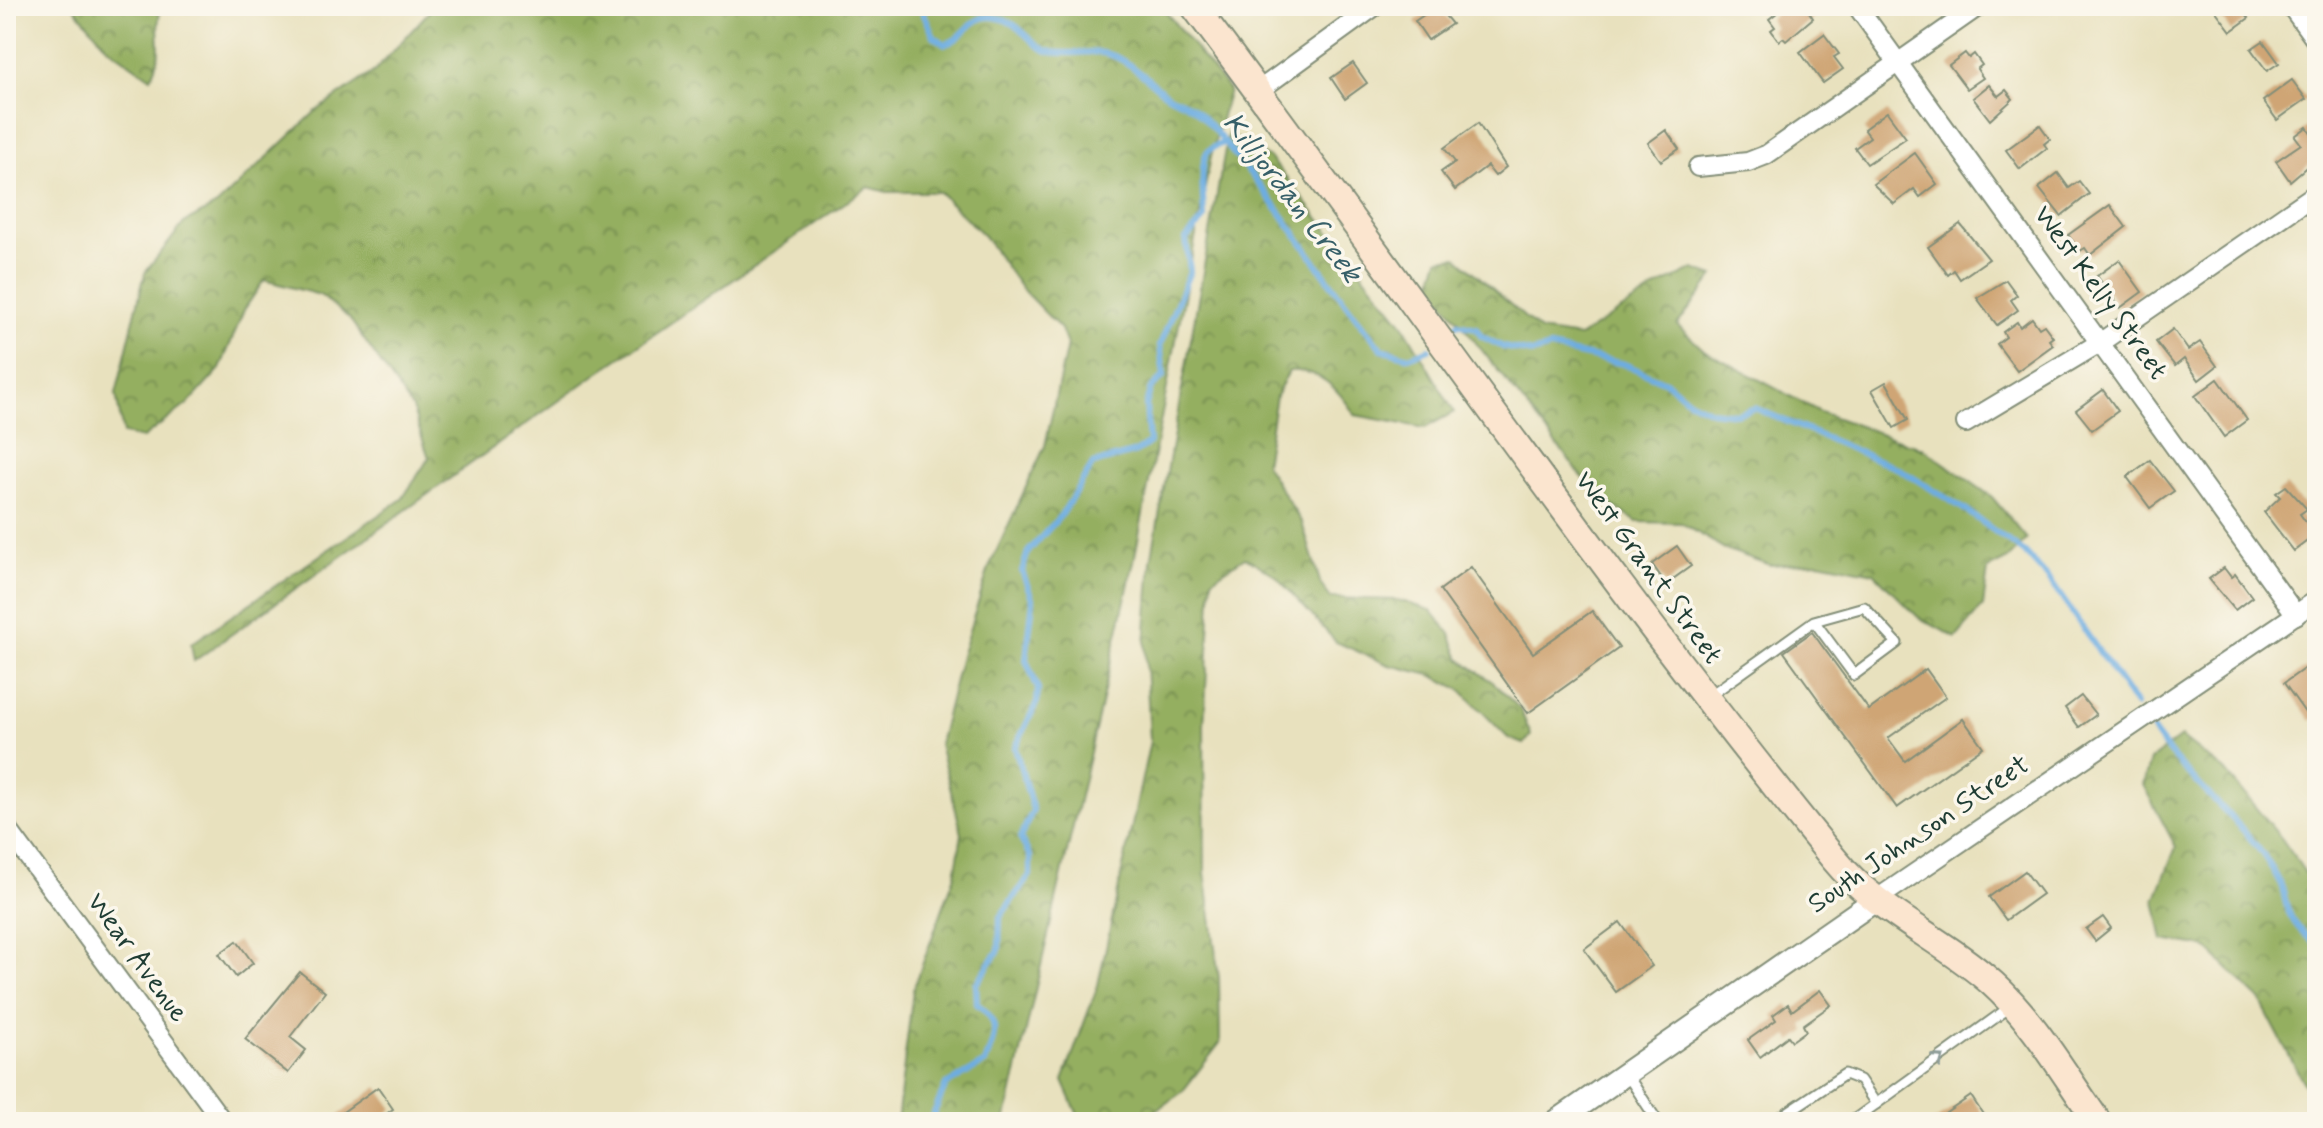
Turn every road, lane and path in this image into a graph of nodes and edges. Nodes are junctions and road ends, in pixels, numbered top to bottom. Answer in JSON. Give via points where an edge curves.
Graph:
{"nodes":[{"id":1,"x":1194,"y":6,"type":"edge"},
{"id":2,"x":1375,"y":6,"type":"edge"},
{"id":3,"x":1857,"y":6,"type":"edge"},
{"id":4,"x":1979,"y":6,"type":"edge"},
{"id":5,"x":2291,"y":6,"type":"edge"},
{"id":6,"x":2317,"y":42,"type":"edge"},
{"id":7,"x":1897,"y":62,"type":"junction"},
{"id":8,"x":1258,"y":91,"type":"junction"},
{"id":9,"x":1698,"y":167,"type":"dead end"},
{"id":10,"x":2317,"y":193,"type":"edge"},
{"id":11,"x":2101,"y":342,"type":"junction"},
{"id":12,"x":1966,"y":423,"type":"dead end"},
{"id":13,"x":2317,"y":600,"type":"edge"},
{"id":14,"x":2296,"y":615,"type":"junction"},
{"id":15,"x":1814,"y":621,"type":"junction"},
{"id":16,"x":1705,"y":699,"type":"junction"},
{"id":17,"x":6,"y":827,"type":"edge"},
{"id":18,"x":1874,"y":901,"type":"junction"},
{"id":19,"x":2012,"y":1003,"type":"junction"},
{"id":20,"x":1626,"y":1073,"type":"junction"},
{"id":21,"x":1876,"y":1104,"type":"junction"},
{"id":22,"x":223,"y":1122,"type":"edge"},
{"id":23,"x":1556,"y":1122,"type":"edge"},
{"id":24,"x":1658,"y":1122,"type":"edge"},
{"id":25,"x":1773,"y":1122,"type":"edge"},
{"id":26,"x":1851,"y":1122,"type":"edge"},
{"id":27,"x":2098,"y":1122,"type":"edge"}],
"edges":[{"from":1,"to":8,"type":"main road","name":"West Grant Street"},
{"from":2,"to":8,"type":"street"},
{"from":3,"to":7,"type":"street","name":"West Kelly Street"},
{"from":4,"to":7,"type":"street"},
{"from":5,"to":6,"type":"street"},
{"from":7,"to":9,"type":"street","via":[[1766,155]]},
{"from":7,"to":11,"type":"street","name":"West Kelly Street"},
{"from":8,"to":16,"type":"main road","name":"West Grant Street"},
{"from":10,"to":11,"type":"street"},
{"from":11,"to":12,"type":"street"},
{"from":11,"to":14,"type":"street","name":"West Kelly Street"},
{"from":13,"to":14,"type":"street","name":"South Johnson Street"},
{"from":14,"to":18,"type":"street","name":"South Johnson Street"},
{"from":15,"to":15,"type":"lane","via":[[1864,607],[1897,643],[1854,675]]},
{"from":15,"to":16,"type":"lane"},
{"from":16,"to":18,"type":"main road","name":"West Grant Street"},
{"from":17,"to":22,"type":"street","name":"Wear Avenue"},
{"from":18,"to":19,"type":"main road","name":"West Grant Street","via":[[1963,960]]},
{"from":18,"to":20,"type":"street","name":"South Johnson Street"},
{"from":21,"to":19,"type":"lane","one_way":true},
{"from":19,"to":27,"type":"main road","name":"West Grant Street"},
{"from":20,"to":23,"type":"street","name":"South Johnson Street"},
{"from":20,"to":24,"type":"lane"},
{"from":21,"to":25,"type":"lane","via":[[1860,1080],[1845,1074]]},
{"from":21,"to":26,"type":"lane"}]}
